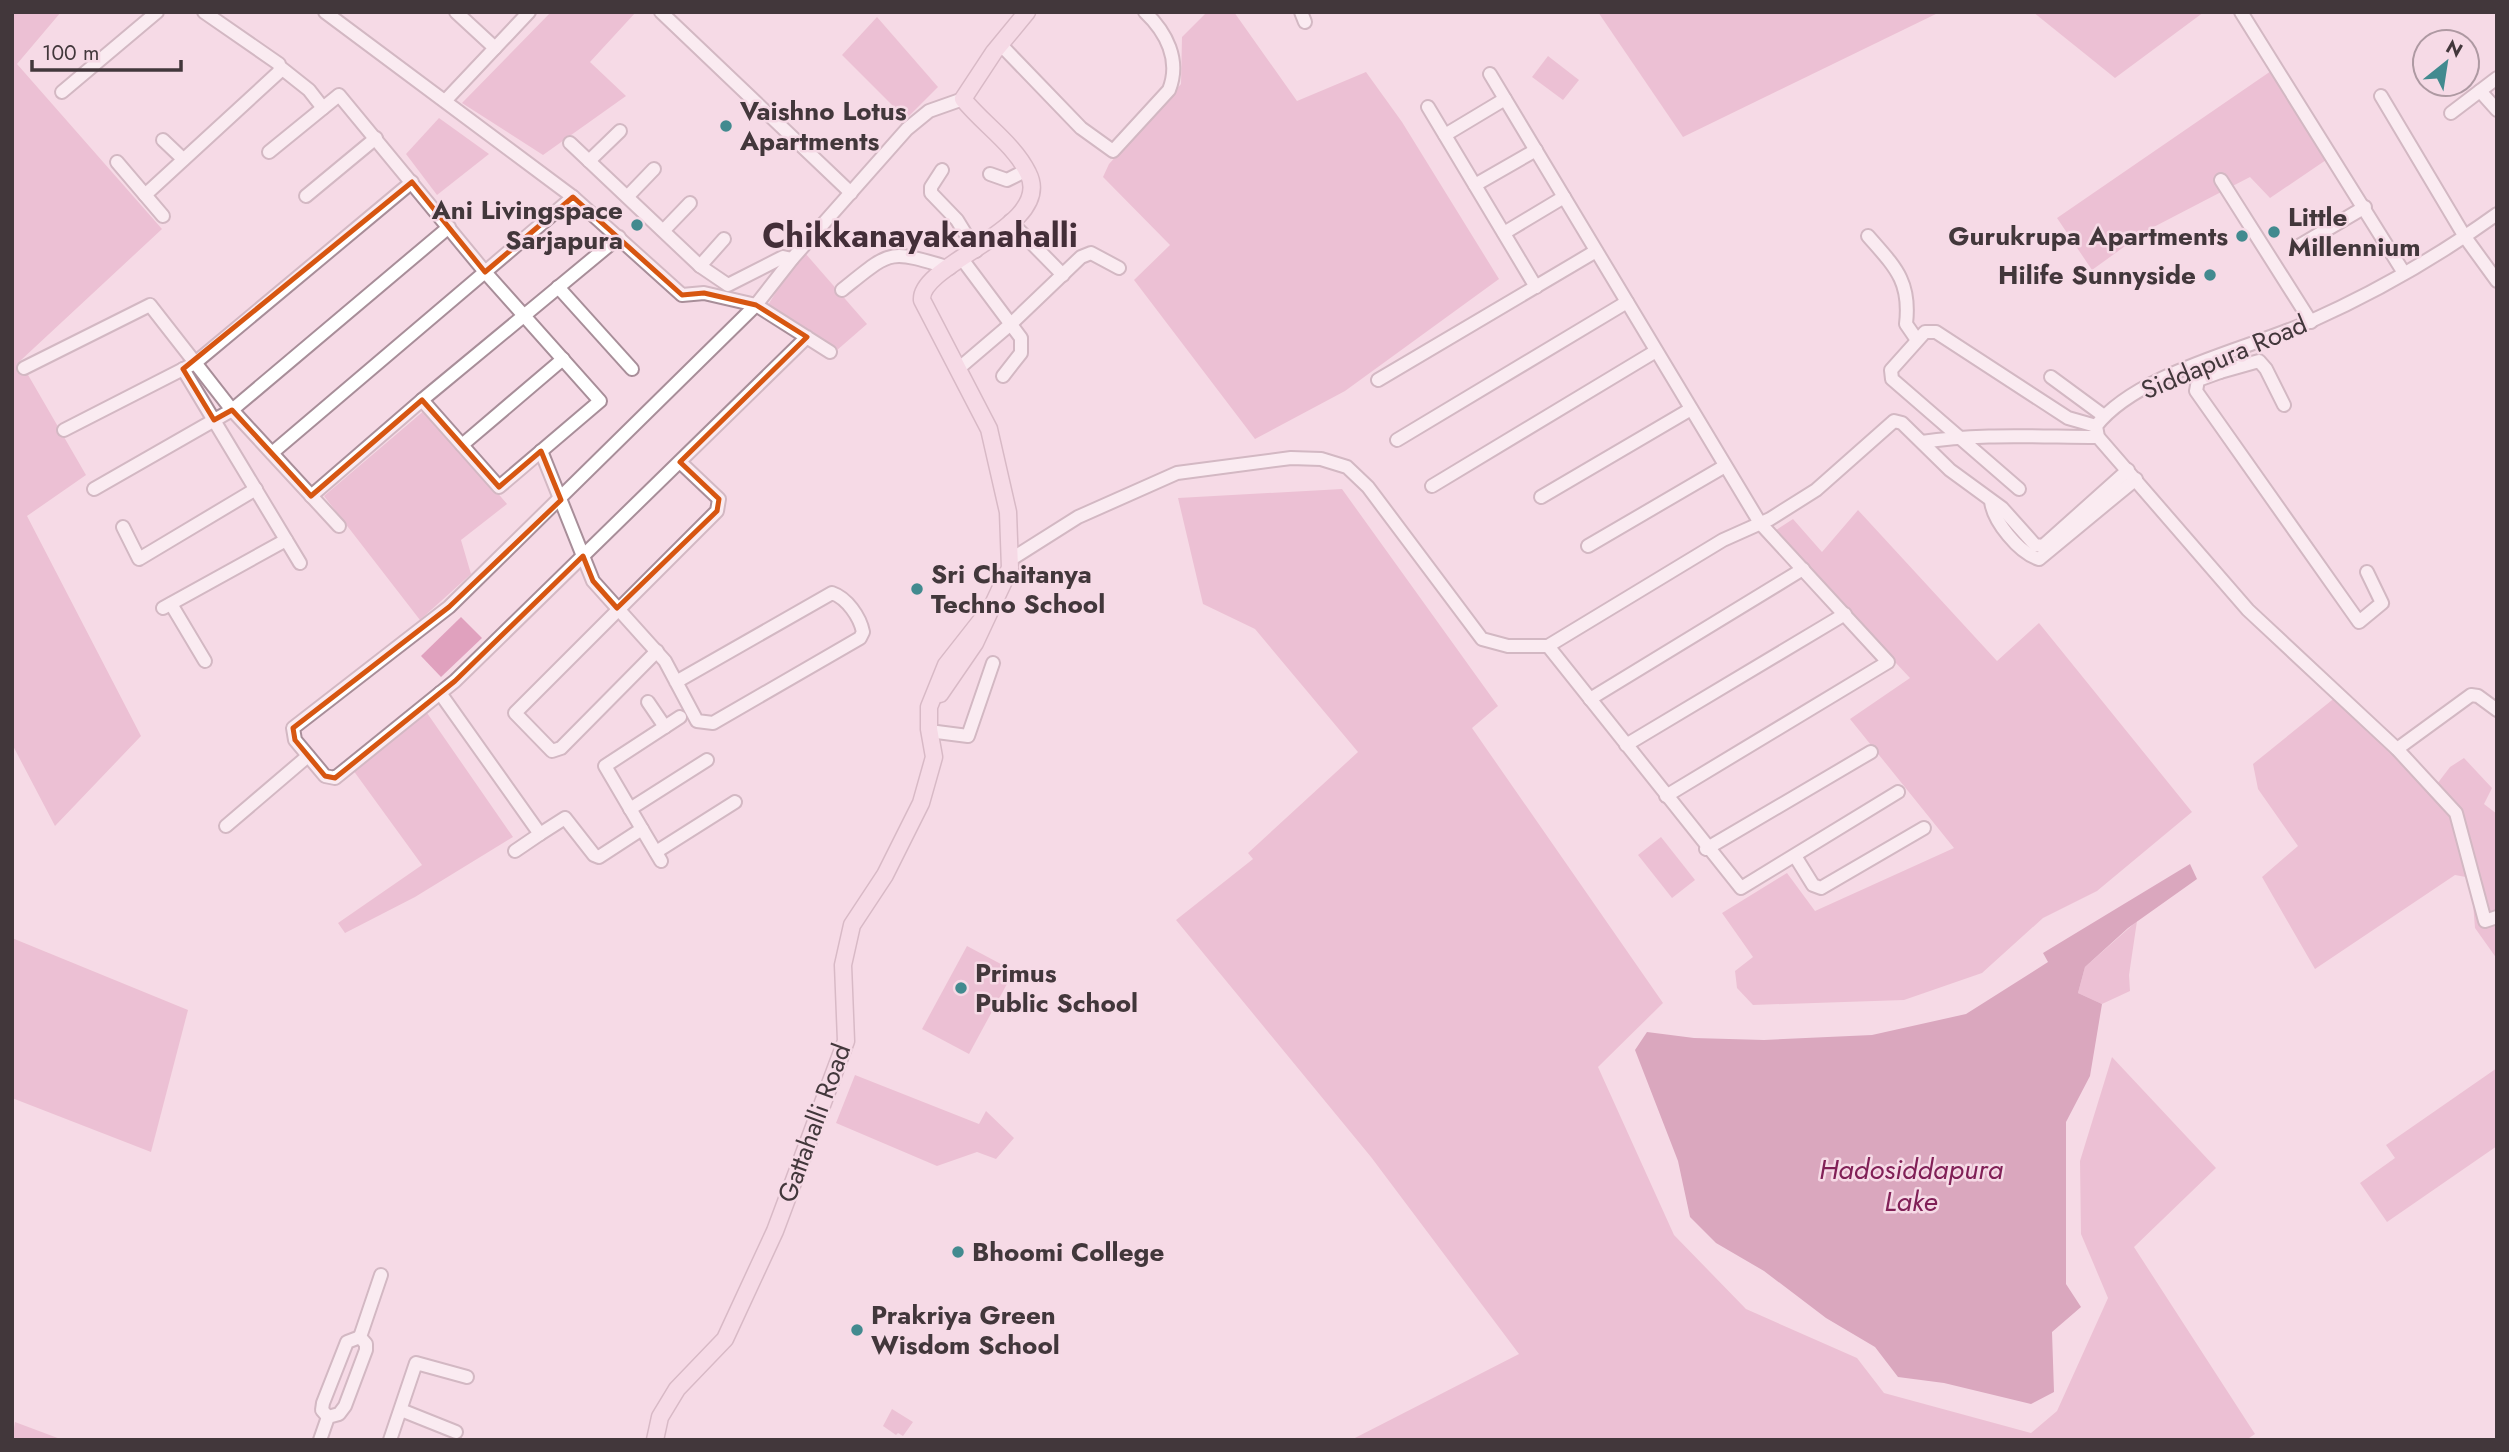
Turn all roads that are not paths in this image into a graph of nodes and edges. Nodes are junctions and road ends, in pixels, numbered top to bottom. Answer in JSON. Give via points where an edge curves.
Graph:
{"nodes":[{"id":1,"x":157,"y":12,"type":"edge"},
{"id":2,"x":204,"y":12,"type":"edge"},
{"id":3,"x":325,"y":12,"type":"edge"},
{"id":4,"x":456,"y":12,"type":"edge"},
{"id":5,"x":528,"y":12,"type":"edge"},
{"id":6,"x":661,"y":12,"type":"edge"},
{"id":7,"x":1027,"y":12,"type":"edge"},
{"id":8,"x":1145,"y":12,"type":"edge"},
{"id":9,"x":2242,"y":12,"type":"edge"},
{"id":10,"x":1000,"y":45,"type":"junction"},
{"id":11,"x":495,"y":48,"type":"junction"},
{"id":12,"x":280,"y":67,"type":"junction"},
{"id":13,"x":1490,"y":74,"type":"dead end"},
{"id":14,"x":2497,"y":78,"type":"edge"},
{"id":15,"x":2481,"y":90,"type":"edge"},
{"id":16,"x":62,"y":92,"type":"dead end"},
{"id":17,"x":2481,"y":92,"type":"edge"},
{"id":18,"x":2381,"y":96,"type":"dead end"},
{"id":19,"x":2471,"y":98,"type":"edge"},
{"id":20,"x":963,"y":99,"type":"junction"},
{"id":21,"x":1505,"y":99,"type":"junction"},
{"id":22,"x":444,"y":101,"type":"junction"},
{"id":23,"x":1428,"y":107,"type":"dead end"},
{"id":24,"x":323,"y":108,"type":"junction"},
{"id":25,"x":2497,"y":110,"type":"edge"},
{"id":26,"x":2451,"y":113,"type":"dead end"},
{"id":27,"x":620,"y":131,"type":"dead end"},
{"id":28,"x":1445,"y":135,"type":"junction"},
{"id":29,"x":376,"y":138,"type":"junction"},
{"id":30,"x":163,"y":140,"type":"dead end"},
{"id":31,"x":570,"y":143,"type":"dead end"},
{"id":32,"x":1536,"y":150,"type":"junction"},
{"id":33,"x":269,"y":152,"type":"dead end"},
{"id":34,"x":183,"y":159,"type":"junction"},
{"id":35,"x":589,"y":161,"type":"junction"},
{"id":36,"x":117,"y":162,"type":"dead end"},
{"id":37,"x":654,"y":169,"type":"dead end"},
{"id":38,"x":942,"y":170,"type":"dead end"},
{"id":39,"x":1027,"y":170,"type":"junction"},
{"id":40,"x":990,"y":174,"type":"dead end"},
{"id":41,"x":2221,"y":180,"type":"dead end"},
{"id":42,"x":412,"y":182,"type":"junction"},
{"id":43,"x":1475,"y":185,"type":"junction"},
{"id":44,"x":851,"y":193,"type":"junction"},
{"id":45,"x":145,"y":195,"type":"junction"},
{"id":46,"x":628,"y":196,"type":"junction"},
{"id":47,"x":306,"y":197,"type":"dead end"},
{"id":48,"x":573,"y":197,"type":"junction"},
{"id":49,"x":1564,"y":197,"type":"junction"},
{"id":50,"x":690,"y":203,"type":"dead end"},
{"id":51,"x":2365,"y":207,"type":"junction"},
{"id":52,"x":2497,"y":214,"type":"edge"},
{"id":53,"x":163,"y":216,"type":"dead end"},
{"id":54,"x":1010,"y":221,"type":"junction"},
{"id":55,"x":449,"y":227,"type":"junction"},
{"id":56,"x":664,"y":230,"type":"junction"},
{"id":57,"x":1504,"y":233,"type":"junction"},
{"id":58,"x":1868,"y":236,"type":"dead end"},
{"id":59,"x":619,"y":237,"type":"junction"},
{"id":60,"x":2465,"y":237,"type":"junction"},
{"id":61,"x":724,"y":239,"type":"dead end"},
{"id":62,"x":2299,"y":246,"type":"dead end"},
{"id":63,"x":1597,"y":251,"type":"junction"},
{"id":64,"x":792,"y":259,"type":"junction"},
{"id":65,"x":963,"y":259,"type":"junction"},
{"id":66,"x":700,"y":266,"type":"junction"},
{"id":67,"x":1119,"y":268,"type":"dead end"},
{"id":68,"x":485,"y":272,"type":"junction"},
{"id":69,"x":2404,"y":273,"type":"junction"},
{"id":70,"x":1063,"y":275,"type":"junction"},
{"id":71,"x":2497,"y":281,"type":"edge"},
{"id":72,"x":558,"y":287,"type":"junction"},
{"id":73,"x":1536,"y":287,"type":"junction"},
{"id":74,"x":842,"y":290,"type":"dead end"},
{"id":75,"x":1627,"y":302,"type":"junction"},
{"id":76,"x":756,"y":304,"type":"junction"},
{"id":77,"x":524,"y":315,"type":"junction"},
{"id":78,"x":2311,"y":322,"type":"junction"},
{"id":79,"x":1013,"y":323,"type":"junction"},
{"id":80,"x":807,"y":337,"type":"junction"},
{"id":81,"x":1917,"y":340,"type":"junction"},
{"id":82,"x":1656,"y":351,"type":"junction"},
{"id":83,"x":830,"y":352,"type":"dead end"},
{"id":84,"x":563,"y":359,"type":"junction"},
{"id":85,"x":2213,"y":359,"type":"junction"},
{"id":86,"x":189,"y":366,"type":"junction"},
{"id":87,"x":24,"y":368,"type":"dead end"},
{"id":88,"x":632,"y":369,"type":"dead end"},
{"id":89,"x":958,"y":369,"type":"junction"},
{"id":90,"x":2220,"y":372,"type":"junction"},
{"id":91,"x":1003,"y":376,"type":"dead end"},
{"id":92,"x":2051,"y":377,"type":"dead end"},
{"id":93,"x":1378,"y":380,"type":"dead end"},
{"id":94,"x":422,"y":400,"type":"junction"},
{"id":95,"x":2284,"y":405,"type":"dead end"},
{"id":96,"x":1691,"y":409,"type":"junction"},
{"id":97,"x":232,"y":410,"type":"junction"},
{"id":98,"x":214,"y":420,"type":"junction"},
{"id":99,"x":2099,"y":426,"type":"junction"},
{"id":100,"x":64,"y":430,"type":"dead end"},
{"id":101,"x":1960,"y":436,"type":"junction"},
{"id":102,"x":1397,"y":440,"type":"dead end"},
{"id":103,"x":1922,"y":442,"type":"junction"},
{"id":104,"x":462,"y":445,"type":"junction"},
{"id":105,"x":541,"y":451,"type":"junction"},
{"id":106,"x":271,"y":453,"type":"junction"},
{"id":107,"x":680,"y":461,"type":"junction"},
{"id":108,"x":1726,"y":466,"type":"junction"},
{"id":109,"x":2132,"y":474,"type":"junction"},
{"id":110,"x":1432,"y":486,"type":"dead end"},
{"id":111,"x":94,"y":489,"type":"dead end"},
{"id":112,"x":256,"y":489,"type":"junction"},
{"id":113,"x":2018,"y":489,"type":"dead end"},
{"id":114,"x":311,"y":496,"type":"junction"},
{"id":115,"x":1541,"y":497,"type":"dead end"},
{"id":116,"x":561,"y":500,"type":"junction"},
{"id":117,"x":1760,"y":523,"type":"junction"},
{"id":118,"x":339,"y":526,"type":"dead end"},
{"id":119,"x":123,"y":527,"type":"dead end"},
{"id":120,"x":286,"y":540,"type":"junction"},
{"id":121,"x":1588,"y":546,"type":"dead end"},
{"id":122,"x":583,"y":556,"type":"junction"},
{"id":123,"x":1010,"y":560,"type":"junction"},
{"id":124,"x":300,"y":563,"type":"dead end"},
{"id":125,"x":1803,"y":569,"type":"junction"},
{"id":126,"x":2367,"y":572,"type":"dead end"},
{"id":127,"x":617,"y":608,"type":"junction"},
{"id":128,"x":1845,"y":614,"type":"junction"},
{"id":129,"x":1548,"y":646,"type":"junction"},
{"id":130,"x":657,"y":651,"type":"junction"},
{"id":131,"x":205,"y":661,"type":"dead end"},
{"id":132,"x":993,"y":663,"type":"dead end"},
{"id":133,"x":676,"y":682,"type":"junction"},
{"id":134,"x":440,"y":692,"type":"junction"},
{"id":135,"x":1590,"y":699,"type":"junction"},
{"id":136,"x":648,"y":702,"type":"dead end"},
{"id":137,"x":2497,"y":710,"type":"edge"},
{"id":138,"x":680,"y":718,"type":"dead end"},
{"id":139,"x":665,"y":727,"type":"junction"},
{"id":140,"x":929,"y":731,"type":"junction"},
{"id":141,"x":1626,"y":745,"type":"junction"},
{"id":142,"x":2398,"y":749,"type":"junction"},
{"id":143,"x":1871,"y":752,"type":"dead end"},
{"id":144,"x":308,"y":756,"type":"junction"},
{"id":145,"x":707,"y":760,"type":"dead end"},
{"id":146,"x":1898,"y":792,"type":"dead end"},
{"id":147,"x":1666,"y":796,"type":"junction"},
{"id":148,"x":735,"y":802,"type":"dead end"},
{"id":149,"x":630,"y":809,"type":"junction"},
{"id":150,"x":226,"y":826,"type":"dead end"},
{"id":151,"x":1924,"y":828,"type":"dead end"},
{"id":152,"x":642,"y":829,"type":"junction"},
{"id":153,"x":540,"y":834,"type":"junction"},
{"id":154,"x":1706,"y":849,"type":"junction"},
{"id":155,"x":515,"y":851,"type":"dead end"},
{"id":156,"x":1795,"y":856,"type":"junction"},
{"id":157,"x":2497,"y":917,"type":"edge"},
{"id":158,"x":381,"y":1275,"type":"dead end"},
{"id":159,"x":360,"y":1337,"type":"junction"},
{"id":160,"x":467,"y":1377,"type":"dead end"},
{"id":161,"x":401,"y":1410,"type":"junction"},
{"id":162,"x":328,"y":1417,"type":"junction"},
{"id":163,"x":456,"y":1432,"type":"dead end"},
{"id":164,"x":320,"y":1440,"type":"edge"},
{"id":165,"x":390,"y":1440,"type":"edge"},
{"id":166,"x":655,"y":1440,"type":"edge"}],
"edges":[{"from":1,"to":16,"type":"street"},
{"from":2,"to":12,"type":"street"},
{"from":3,"to":22,"type":"street"},
{"from":4,"to":11,"type":"street"},
{"from":5,"to":11,"type":"street"},
{"from":6,"to":44,"type":"street"},
{"from":7,"to":10,"type":"main road"},
{"from":8,"to":10,"type":"street","via":[[1166,34],[1173,81],[1113,151],[1081,128]]},
{"from":9,"to":51,"type":"street"},
{"from":10,"to":20,"type":"main road"},
{"from":11,"to":22,"type":"street"},
{"from":12,"to":24,"type":"street"},
{"from":12,"to":34,"type":"street"},
{"from":13,"to":21,"type":"street"},
{"from":14,"to":15,"type":"street"},
{"from":17,"to":25,"type":"street"},
{"from":18,"to":60,"type":"street"},
{"from":19,"to":26,"type":"street"},
{"from":20,"to":39,"type":"main road"},
{"from":20,"to":44,"type":"street","via":[[929,111]]},
{"from":21,"to":28,"type":"street"},
{"from":21,"to":32,"type":"street"},
{"from":22,"to":48,"type":"street"},
{"from":23,"to":28,"type":"street"},
{"from":24,"to":29,"type":"street","via":[[339,95]]},
{"from":24,"to":33,"type":"street"},
{"from":27,"to":35,"type":"street"},
{"from":28,"to":43,"type":"street"},
{"from":29,"to":42,"type":"street"},
{"from":29,"to":47,"type":"street"},
{"from":30,"to":34,"type":"street"},
{"from":31,"to":35,"type":"street"},
{"from":32,"to":43,"type":"street"},
{"from":32,"to":49,"type":"street"},
{"from":34,"to":45,"type":"street"},
{"from":35,"to":46,"type":"street"},
{"from":36,"to":45,"type":"street"},
{"from":37,"to":46,"type":"street"},
{"from":38,"to":65,"type":"street","via":[[931,193],[957,220]]},
{"from":39,"to":40,"type":"street","via":[[1007,180]]},
{"from":39,"to":54,"type":"main road","via":[[1030,195]]},
{"from":41,"to":78,"type":"street"},
{"from":42,"to":55,"type":"street"},
{"from":42,"to":86,"type":"street"},
{"from":43,"to":57,"type":"street"},
{"from":44,"to":64,"type":"street"},
{"from":45,"to":53,"type":"street"},
{"from":46,"to":56,"type":"street"},
{"from":48,"to":59,"type":"street"},
{"from":48,"to":68,"type":"street"},
{"from":49,"to":57,"type":"street"},
{"from":49,"to":63,"type":"street"},
{"from":50,"to":56,"type":"street"},
{"from":51,"to":62,"type":"street"},
{"from":51,"to":69,"type":"street"},
{"from":52,"to":60,"type":"street","name":"Siddapura Road"},
{"from":54,"to":65,"type":"main road"},
{"from":54,"to":70,"type":"street"},
{"from":55,"to":68,"type":"street"},
{"from":55,"to":97,"type":"street"},
{"from":56,"to":66,"type":"street"},
{"from":57,"to":73,"type":"street"},
{"from":58,"to":81,"type":"street","via":[[1904,282],[1909,302],[1906,324]]},
{"from":59,"to":72,"type":"street"},
{"from":59,"to":76,"type":"street","via":[[682,295],[704,293]]},
{"from":60,"to":69,"type":"street","name":"Siddapura Road"},
{"from":60,"to":71,"type":"street"},
{"from":61,"to":66,"type":"street"},
{"from":63,"to":73,"type":"street"},
{"from":63,"to":75,"type":"street"},
{"from":64,"to":66,"type":"street","via":[[783,257],[729,285]]},
{"from":64,"to":76,"type":"street"},
{"from":65,"to":74,"type":"street","via":[[884,257]]},
{"from":65,"to":79,"type":"street"},
{"from":65,"to":89,"type":"main road","via":[[927,282],[921,293]]},
{"from":67,"to":70,"type":"street","via":[[1091,253]]},
{"from":68,"to":77,"type":"street"},
{"from":68,"to":106,"type":"street"},
{"from":69,"to":78,"type":"street","name":"Siddapura Road"},
{"from":70,"to":79,"type":"street"},
{"from":72,"to":77,"type":"street"},
{"from":72,"to":88,"type":"street"},
{"from":73,"to":93,"type":"street"},
{"from":75,"to":82,"type":"street"},
{"from":75,"to":102,"type":"street"},
{"from":76,"to":80,"type":"street"},
{"from":76,"to":116,"type":"street"},
{"from":77,"to":84,"type":"street"},
{"from":77,"to":94,"type":"street"},
{"from":78,"to":85,"type":"street","name":"Siddapura Road"},
{"from":79,"to":89,"type":"street"},
{"from":79,"to":91,"type":"street","via":[[1022,349]]},
{"from":80,"to":83,"type":"street"},
{"from":80,"to":107,"type":"street"},
{"from":81,"to":99,"type":"street","via":[[1925,332],[1936,332],[2068,418]]},
{"from":81,"to":101,"type":"street","via":[[1891,370],[1892,379]]},
{"from":82,"to":96,"type":"street"},
{"from":82,"to":110,"type":"street"},
{"from":84,"to":104,"type":"street"},
{"from":84,"to":105,"type":"street","via":[[600,401]]},
{"from":85,"to":90,"type":"street"},
{"from":85,"to":99,"type":"street","name":"Siddapura Road","via":[[2154,383]]},
{"from":86,"to":87,"type":"street","via":[[150,305]]},
{"from":86,"to":97,"type":"street"},
{"from":86,"to":98,"type":"street"},
{"from":86,"to":100,"type":"street"},
{"from":89,"to":123,"type":"main road","via":[[997,453],[1008,512]]},
{"from":90,"to":95,"type":"street","via":[[2259,361]]},
{"from":90,"to":126,"type":"street","via":[[2198,380],[2196,390],[2359,622],[2382,603]]},
{"from":92,"to":99,"type":"street"},
{"from":94,"to":104,"type":"street"},
{"from":94,"to":114,"type":"street"},
{"from":96,"to":108,"type":"street"},
{"from":96,"to":115,"type":"street"},
{"from":97,"to":98,"type":"street"},
{"from":97,"to":106,"type":"street"},
{"from":98,"to":111,"type":"street"},
{"from":98,"to":112,"type":"street"},
{"from":99,"to":101,"type":"street"},
{"from":99,"to":109,"type":"street"},
{"from":101,"to":103,"type":"street"},
{"from":101,"to":113,"type":"street"},
{"from":103,"to":109,"type":"street","via":[[1950,470],[2002,508],[2035,545],[2043,546]]},
{"from":103,"to":117,"type":"street","via":[[1894,421],[1816,490]]},
{"from":104,"to":105,"type":"street","via":[[499,486]]},
{"from":105,"to":116,"type":"street"},
{"from":106,"to":114,"type":"street"},
{"from":107,"to":122,"type":"street"},
{"from":107,"to":127,"type":"street","via":[[719,499],[720,506]]},
{"from":108,"to":117,"type":"street"},
{"from":108,"to":121,"type":"street"},
{"from":109,"to":142,"type":"street","via":[[2248,610]]},
{"from":112,"to":119,"type":"street","via":[[139,559]]},
{"from":112,"to":120,"type":"street"},
{"from":114,"to":118,"type":"street"},
{"from":116,"to":122,"type":"street"},
{"from":116,"to":144,"type":"street","via":[[449,607],[293,728],[295,740]]},
{"from":117,"to":125,"type":"street"},
{"from":117,"to":129,"type":"street","via":[[1723,540]]},
{"from":120,"to":124,"type":"street"},
{"from":120,"to":131,"type":"street","via":[[167,606]]},
{"from":122,"to":127,"type":"street","via":[[593,581]]},
{"from":122,"to":134,"type":"street"},
{"from":123,"to":129,"type":"street","via":[[1078,517],[1177,472],[1321,458],[1347,467],[1368,488],[1482,639],[1508,646]]},
{"from":123,"to":140,"type":"main road","name":"Gattahalli Road","via":[[975,643],[929,707]]},
{"from":125,"to":128,"type":"street"},
{"from":125,"to":135,"type":"street"},
{"from":127,"to":130,"type":"street"},
{"from":127,"to":130,"type":"street","via":[[518,706],[514,713],[519,720],[552,751],[561,748]]},
{"from":128,"to":141,"type":"street"},
{"from":128,"to":147,"type":"street","via":[[1888,664]]},
{"from":129,"to":135,"type":"street"},
{"from":130,"to":133,"type":"street"},
{"from":132,"to":140,"type":"street","via":[[968,736]]},
{"from":133,"to":133,"type":"street","via":[[697,721],[713,723],[860,638],[861,621],[832,593]]},
{"from":134,"to":144,"type":"street","via":[[335,778],[325,776]]},
{"from":134,"to":153,"type":"street"},
{"from":135,"to":141,"type":"street"},
{"from":136,"to":139,"type":"street"},
{"from":137,"to":142,"type":"street","via":[[2471,695]]},
{"from":138,"to":139,"type":"street"},
{"from":139,"to":149,"type":"street","via":[[605,766]]},
{"from":140,"to":166,"type":"main road","name":"Gattahalli Road","via":[[934,757],[921,803],[885,874],[852,925],[843,965],[846,1041],[775,1231],[725,1339],[677,1389],[660,1417]]},
{"from":141,"to":147,"type":"street"},
{"from":142,"to":157,"type":"street","via":[[2456,813],[2485,921]]},
{"from":143,"to":154,"type":"street"},
{"from":144,"to":150,"type":"street"},
{"from":145,"to":149,"type":"street"},
{"from":146,"to":156,"type":"street"},
{"from":147,"to":154,"type":"street"},
{"from":148,"to":152,"type":"street","via":[[659,857]]},
{"from":149,"to":152,"type":"street"},
{"from":151,"to":156,"type":"street","via":[[1821,888],[1813,885]]},
{"from":152,"to":153,"type":"street","via":[[597,857],[565,818]]},
{"from":153,"to":155,"type":"street"},
{"from":154,"to":156,"type":"street","via":[[1741,888]]},
{"from":158,"to":159,"type":"street"},
{"from":159,"to":162,"type":"street","via":[[347,1342],[323,1403]]},
{"from":159,"to":162,"type":"street","via":[[366,1350],[345,1406]]},
{"from":160,"to":161,"type":"street","via":[[416,1363]]},
{"from":161,"to":163,"type":"street"},
{"from":161,"to":165,"type":"street"},
{"from":162,"to":164,"type":"street"}]}
